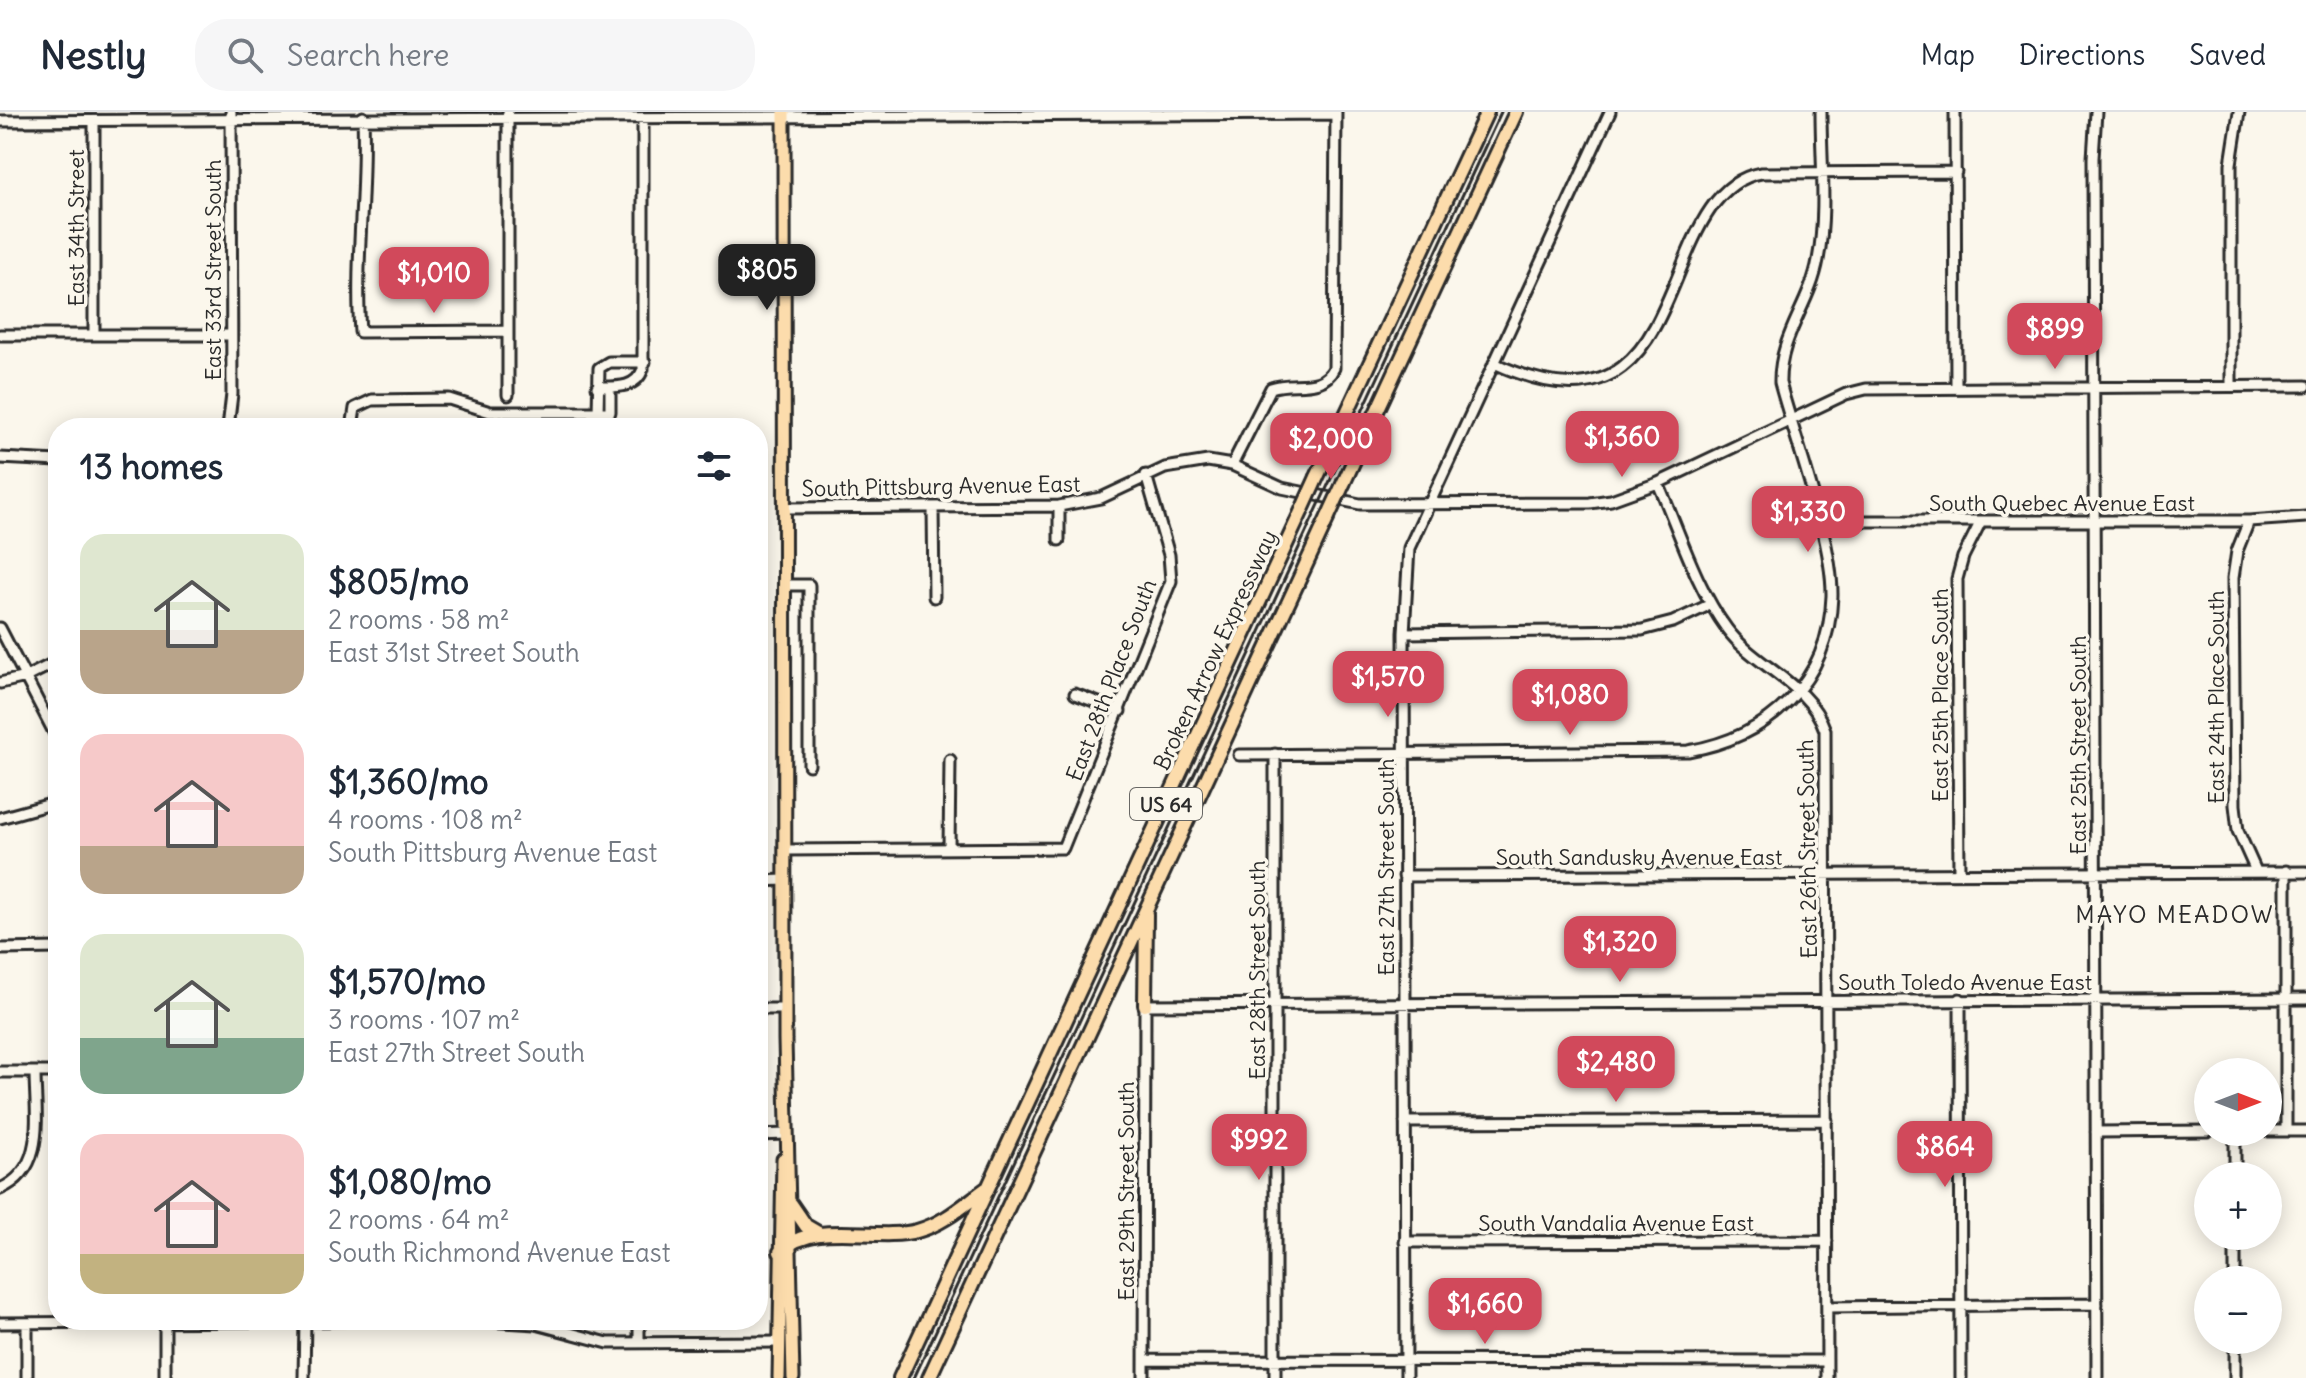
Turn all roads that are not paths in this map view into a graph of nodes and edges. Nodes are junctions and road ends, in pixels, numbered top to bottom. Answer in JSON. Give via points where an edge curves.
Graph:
{"nodes":[{"id":1,"x":1487,"y":112,"type":"edge"},
{"id":2,"x":1516,"y":112,"type":"edge"},
{"id":3,"x":1610,"y":112,"type":"edge"},
{"id":4,"x":1821,"y":112,"type":"edge"},
{"id":5,"x":1955,"y":112,"type":"edge"},
{"id":6,"x":2096,"y":112,"type":"edge"},
{"id":7,"x":2239,"y":112,"type":"edge"},
{"id":8,"x":1201,"y":113,"type":"edge"},
{"id":9,"x":1336,"y":113,"type":"edge"},
{"id":10,"x":784,"y":114,"type":"edge"},
{"id":11,"x":923,"y":114,"type":"edge"},
{"id":12,"x":1064,"y":114,"type":"edge"},
{"id":13,"x":508,"y":115,"type":"edge"},
{"id":14,"x":231,"y":116,"type":"edge"},
{"id":15,"x":363,"y":117,"type":"junction"},
{"id":16,"x":643,"y":118,"type":"junction"},
{"id":17,"x":0,"y":121,"type":"edge"},
{"id":18,"x":94,"y":121,"type":"junction"},
{"id":19,"x":1821,"y":172,"type":"junction"},
{"id":20,"x":1956,"y":172,"type":"junction"},
{"id":21,"x":508,"y":331,"type":"junction"},
{"id":22,"x":0,"y":335,"type":"edge"},
{"id":23,"x":94,"y":335,"type":"junction"},
{"id":24,"x":231,"y":335,"type":"junction"},
{"id":25,"x":645,"y":362,"type":"junction"},
{"id":26,"x":1494,"y":363,"type":"junction"},
{"id":27,"x":2231,"y":386,"type":"junction"},
{"id":28,"x":2306,"y":386,"type":"edge"},
{"id":29,"x":597,"y":387,"type":"junction"},
{"id":30,"x":610,"y":387,"type":"junction"},
{"id":31,"x":2094,"y":387,"type":"junction"},
{"id":32,"x":1956,"y":388,"type":"junction"},
{"id":33,"x":508,"y":395,"type":"dead end"},
{"id":34,"x":598,"y":413,"type":"junction"},
{"id":35,"x":228,"y":418,"type":"edge"},
{"id":36,"x":354,"y":418,"type":"edge"},
{"id":37,"x":1790,"y":420,"type":"junction"},
{"id":38,"x":0,"y":458,"type":"edge"},
{"id":39,"x":48,"y":460,"type":"edge"},
{"id":40,"x":1232,"y":465,"type":"junction"},
{"id":41,"x":1146,"y":475,"type":"junction"},
{"id":42,"x":1658,"y":483,"type":"junction"},
{"id":43,"x":1427,"y":505,"type":"junction"},
{"id":44,"x":1059,"y":506,"type":"junction"},
{"id":45,"x":933,"y":507,"type":"junction"},
{"id":46,"x":785,"y":508,"type":"junction"},
{"id":47,"x":2306,"y":517,"type":"edge"},
{"id":48,"x":1818,"y":521,"type":"junction"},
{"id":49,"x":1981,"y":521,"type":"junction"},
{"id":50,"x":2095,"y":521,"type":"junction"},
{"id":51,"x":2249,"y":521,"type":"junction"},
{"id":52,"x":1059,"y":540,"type":"dead end"},
{"id":53,"x":785,"y":585,"type":"junction"},
{"id":54,"x":934,"y":597,"type":"dead end"},
{"id":55,"x":1711,"y":604,"type":"junction"},
{"id":56,"x":0,"y":628,"type":"edge"},
{"id":57,"x":1404,"y":633,"type":"junction"},
{"id":58,"x":48,"y":666,"type":"edge"},
{"id":59,"x":26,"y":677,"type":"junction"},
{"id":60,"x":0,"y":683,"type":"edge"},
{"id":61,"x":1798,"y":691,"type":"junction"},
{"id":62,"x":1075,"y":694,"type":"dead end"},
{"id":63,"x":1120,"y":711,"type":"junction"},
{"id":64,"x":48,"y":720,"type":"edge"},
{"id":65,"x":1275,"y":754,"type":"junction"},
{"id":66,"x":1404,"y":754,"type":"junction"},
{"id":67,"x":1239,"y":755,"type":"dead end"},
{"id":68,"x":950,"y":760,"type":"dead end"},
{"id":69,"x":809,"y":765,"type":"dead end"},
{"id":70,"x":48,"y":805,"type":"edge"},
{"id":71,"x":0,"y":818,"type":"edge"},
{"id":72,"x":949,"y":849,"type":"junction"},
{"id":73,"x":785,"y":850,"type":"junction"},
{"id":74,"x":2256,"y":871,"type":"junction"},
{"id":75,"x":2286,"y":871,"type":"junction"},
{"id":76,"x":2306,"y":872,"type":"edge"},
{"id":77,"x":1959,"y":873,"type":"junction"},
{"id":78,"x":2097,"y":873,"type":"junction"},
{"id":79,"x":1826,"y":874,"type":"junction"},
{"id":80,"x":1404,"y":876,"type":"junction"},
{"id":81,"x":785,"y":880,"type":"junction"},
{"id":82,"x":768,"y":881,"type":"edge"},
{"id":83,"x":1146,"y":911,"type":"junction"},
{"id":84,"x":48,"y":948,"type":"edge"},
{"id":85,"x":0,"y":949,"type":"edge"},
{"id":86,"x":1960,"y":999,"type":"junction"},
{"id":87,"x":2286,"y":999,"type":"junction"},
{"id":88,"x":2306,"y":999,"type":"edge"},
{"id":89,"x":1827,"y":1000,"type":"junction"},
{"id":90,"x":2096,"y":1000,"type":"junction"},
{"id":91,"x":1405,"y":1003,"type":"junction"},
{"id":92,"x":1145,"y":1005,"type":"junction"},
{"id":93,"x":1275,"y":1005,"type":"junction"},
{"id":94,"x":768,"y":1009,"type":"edge"},
{"id":95,"x":785,"y":1009,"type":"junction"},
{"id":96,"x":0,"y":1072,"type":"edge"},
{"id":97,"x":35,"y":1072,"type":"junction"},
{"id":98,"x":48,"y":1072,"type":"edge"},
{"id":99,"x":1827,"y":1120,"type":"junction"},
{"id":100,"x":1405,"y":1122,"type":"junction"},
{"id":101,"x":2194,"y":1131,"type":"edge"},
{"id":102,"x":2282,"y":1131,"type":"edge"},
{"id":103,"x":2286,"y":1131,"type":"junction"},
{"id":104,"x":2306,"y":1131,"type":"edge"},
{"id":105,"x":2096,"y":1132,"type":"junction"},
{"id":106,"x":786,"y":1134,"type":"junction"},
{"id":107,"x":768,"y":1135,"type":"edge"},
{"id":108,"x":988,"y":1188,"type":"junction"},
{"id":109,"x":0,"y":1189,"type":"edge"},
{"id":110,"x":791,"y":1204,"type":"junction"},
{"id":111,"x":821,"y":1235,"type":"junction"},
{"id":112,"x":791,"y":1241,"type":"junction"},
{"id":113,"x":1827,"y":1241,"type":"junction"},
{"id":114,"x":1405,"y":1242,"type":"junction"},
{"id":115,"x":780,"y":1252,"type":"junction"},
{"id":116,"x":2097,"y":1304,"type":"junction"},
{"id":117,"x":1961,"y":1306,"type":"junction"},
{"id":118,"x":1827,"y":1307,"type":"junction"},
{"id":119,"x":0,"y":1323,"type":"edge"},
{"id":120,"x":27,"y":1323,"type":"junction"},
{"id":121,"x":48,"y":1323,"type":"edge"},
{"id":122,"x":165,"y":1330,"type":"edge"},
{"id":123,"x":305,"y":1330,"type":"edge"},
{"id":124,"x":563,"y":1330,"type":"edge"},
{"id":125,"x":639,"y":1330,"type":"edge"},
{"id":126,"x":779,"y":1342,"type":"junction"},
{"id":127,"x":639,"y":1343,"type":"junction"},
{"id":128,"x":2235,"y":1354,"type":"edge"},
{"id":129,"x":1275,"y":1359,"type":"junction"},
{"id":130,"x":1144,"y":1360,"type":"junction"},
{"id":131,"x":1406,"y":1361,"type":"junction"},
{"id":132,"x":1827,"y":1361,"type":"junction"},
{"id":133,"x":27,"y":1378,"type":"edge"},
{"id":134,"x":165,"y":1378,"type":"edge"},
{"id":135,"x":304,"y":1378,"type":"edge"},
{"id":136,"x":779,"y":1378,"type":"edge"},
{"id":137,"x":793,"y":1378,"type":"edge"},
{"id":138,"x":900,"y":1378,"type":"edge"},
{"id":139,"x":929,"y":1378,"type":"edge"},
{"id":140,"x":1144,"y":1378,"type":"edge"},
{"id":141,"x":1275,"y":1378,"type":"edge"},
{"id":142,"x":1406,"y":1378,"type":"edge"},
{"id":143,"x":1827,"y":1378,"type":"edge"},
{"id":144,"x":1961,"y":1378,"type":"edge"},
{"id":145,"x":2097,"y":1378,"type":"edge"},
{"id":146,"x":2235,"y":1378,"type":"edge"}],
"edges":[{"from":1,"to":108,"type":"highway","name":"Broken Arrow Expressway","number":"US 64","bridge":true},
{"from":2,"to":83,"type":"highway","name":"Broken Arrow Expressway","number":"US 64","bridge":true},
{"from":3,"to":26,"type":"street","name":"East 27th Street South"},
{"from":4,"to":19,"type":"street"},
{"from":5,"to":20,"type":"street"},
{"from":6,"to":31,"type":"street","name":"East 25th Street South"},
{"from":7,"to":27,"type":"street","via":[[2231,164]]},
{"from":8,"to":9,"type":"street"},
{"from":8,"to":12,"type":"street"},
{"from":9,"to":40,"type":"street","via":[[1334,368],[1317,383],[1271,388]]},
{"from":10,"to":11,"type":"street"},
{"from":10,"to":16,"type":"street"},
{"from":10,"to":46,"type":"main road"},
{"from":11,"to":12,"type":"street"},
{"from":13,"to":15,"type":"street"},
{"from":13,"to":16,"type":"street"},
{"from":13,"to":21,"type":"street"},
{"from":14,"to":15,"type":"street"},
{"from":14,"to":18,"type":"street"},
{"from":14,"to":24,"type":"street","name":"East 33rd Street South"},
{"from":15,"to":21,"type":"street","via":[[360,332]]},
{"from":16,"to":25,"type":"street"},
{"from":17,"to":18,"type":"street"},
{"from":18,"to":23,"type":"street","name":"East 34th Street"},
{"from":19,"to":20,"type":"street"},
{"from":19,"to":26,"type":"street","via":[[1751,174],[1723,191],[1649,338],[1623,365],[1591,380],[1561,383],[1528,378]]},
{"from":19,"to":37,"type":"street","via":[[1818,262],[1780,362]]},
{"from":20,"to":32,"type":"street"},
{"from":21,"to":33,"type":"street"},
{"from":22,"to":23,"type":"street"},
{"from":23,"to":24,"type":"street"},
{"from":24,"to":35,"type":"street","name":"East 33rd Street South"},
{"from":25,"to":29,"type":"street","via":[[603,364]]},
{"from":25,"to":30,"type":"street","via":[[636,380]]},
{"from":26,"to":43,"type":"street","name":"East 27th Street South"},
{"from":27,"to":28,"type":"street","name":"South Pittsburg Avenue East"},
{"from":27,"to":31,"type":"street","name":"South Pittsburg Avenue East"},
{"from":29,"to":30,"type":"street"},
{"from":29,"to":34,"type":"street"},
{"from":30,"to":34,"type":"street","via":[[610,412]]},
{"from":31,"to":32,"type":"street","name":"South Pittsburg Avenue East"},
{"from":31,"to":50,"type":"street","name":"East 25th Street South"},
{"from":32,"to":37,"type":"street","name":"South Pittsburg Avenue East","via":[[1866,389]]},
{"from":34,"to":36,"type":"street","via":[[490,412],[449,399],[372,400],[355,408]]},
{"from":37,"to":42,"type":"street","name":"South Pittsburg Avenue East"},
{"from":37,"to":48,"type":"street"},
{"from":38,"to":39,"type":"street"},
{"from":40,"to":41,"type":"street","name":"South Pittsburg Avenue East","via":[[1183,463]]},
{"from":40,"to":43,"type":"street","name":"South Pittsburg Avenue East","via":[[1282,488],[1360,504]]},
{"from":41,"to":44,"type":"street","name":"South Pittsburg Avenue East","via":[[1101,498]]},
{"from":41,"to":63,"type":"street","name":"East 28th Place South","via":[[1169,555],[1171,581]]},
{"from":42,"to":43,"type":"street","name":"South Pittsburg Avenue East","via":[[1590,503]]},
{"from":42,"to":55,"type":"street","name":"East 26th Street South"},
{"from":43,"to":57,"type":"street","name":"East 27th Street South","via":[[1409,548]]},
{"from":44,"to":45,"type":"street","name":"South Pittsburg Avenue East"},
{"from":44,"to":52,"type":"street"},
{"from":45,"to":46,"type":"street","name":"South Pittsburg Avenue East"},
{"from":45,"to":54,"type":"street"},
{"from":46,"to":53,"type":"main road"},
{"from":47,"to":51,"type":"street","name":"South Quebec Avenue East"},
{"from":48,"to":49,"type":"street","name":"South Quebec Avenue East"},
{"from":48,"to":61,"type":"street","via":[[1832,593],[1830,611],[1821,649]]},
{"from":49,"to":50,"type":"street","name":"South Quebec Avenue East"},
{"from":49,"to":77,"type":"street","name":"East 25th Place South","via":[[1957,579]]},
{"from":50,"to":51,"type":"street","name":"South Quebec Avenue East"},
{"from":50,"to":78,"type":"street","name":"East 25th Street South"},
{"from":51,"to":74,"type":"street","name":"East 24th Place South","via":[[2233,578],[2235,805],[2238,831]]},
{"from":53,"to":69,"type":"street","via":[[809,585]]},
{"from":53,"to":73,"type":"main road"},
{"from":55,"to":57,"type":"street","via":[[1642,630]]},
{"from":55,"to":61,"type":"street","name":"East 26th Street South","via":[[1738,642]]},
{"from":56,"to":59,"type":"street"},
{"from":57,"to":66,"type":"street","name":"East 27th Street South"},
{"from":58,"to":59,"type":"street"},
{"from":59,"to":60,"type":"street"},
{"from":59,"to":64,"type":"street"},
{"from":61,"to":66,"type":"street","via":[[1756,729],[1733,741],[1688,751]]},
{"from":61,"to":79,"type":"street","name":"East 26th Street South","via":[[1811,702],[1825,730]]},
{"from":62,"to":63,"type":"street"},
{"from":63,"to":72,"type":"street","name":"East 28th Place South","via":[[1063,848]]},
{"from":65,"to":66,"type":"street"},
{"from":65,"to":67,"type":"street"},
{"from":65,"to":93,"type":"street","name":"East 28th Street South"},
{"from":66,"to":80,"type":"street","name":"East 27th Street South"},
{"from":68,"to":72,"type":"street"},
{"from":70,"to":71,"type":"street"},
{"from":72,"to":73,"type":"street"},
{"from":73,"to":81,"type":"main road"},
{"from":74,"to":75,"type":"street","name":"South Sandusky Avenue East"},
{"from":74,"to":78,"type":"street","name":"South Sandusky Avenue East"},
{"from":75,"to":76,"type":"street","name":"South Sandusky Avenue East"},
{"from":75,"to":87,"type":"street"},
{"from":77,"to":78,"type":"street","name":"South Sandusky Avenue East"},
{"from":77,"to":79,"type":"street","name":"South Sandusky Avenue East"},
{"from":78,"to":90,"type":"street","name":"East 25th Street South"},
{"from":79,"to":80,"type":"street","name":"South Sandusky Avenue East"},
{"from":79,"to":89,"type":"street","name":"East 26th Street South"},
{"from":80,"to":91,"type":"street","name":"East 27th Street South"},
{"from":81,"to":82,"type":"street"},
{"from":81,"to":95,"type":"main road"},
{"from":83,"to":92,"type":"highway"},
{"from":83,"to":139,"type":"highway","name":"Broken Arrow Expressway","number":"US 64"},
{"from":84,"to":85,"type":"street"},
{"from":86,"to":89,"type":"street","name":"South Toledo Avenue East"},
{"from":86,"to":90,"type":"street","name":"South Toledo Avenue East"},
{"from":86,"to":117,"type":"street"},
{"from":87,"to":88,"type":"street","name":"South Toledo Avenue East"},
{"from":87,"to":90,"type":"street","name":"South Toledo Avenue East"},
{"from":87,"to":103,"type":"street"},
{"from":89,"to":91,"type":"street","name":"South Toledo Avenue East"},
{"from":89,"to":99,"type":"street","name":"East 26th Street South"},
{"from":90,"to":105,"type":"street","name":"East 25th Street South"},
{"from":91,"to":93,"type":"street","name":"South Toledo Avenue East"},
{"from":91,"to":100,"type":"street","name":"East 27th Street South"},
{"from":92,"to":93,"type":"street","name":"South Toledo Avenue East"},
{"from":92,"to":130,"type":"street","name":"East 29th Street South"},
{"from":93,"to":129,"type":"street","name":"East 28th Street South"},
{"from":94,"to":95,"type":"street"},
{"from":95,"to":106,"type":"main road"},
{"from":96,"to":97,"type":"street"},
{"from":97,"to":98,"type":"street"},
{"from":97,"to":109,"type":"street","via":[[35,1142],[29,1166]]},
{"from":99,"to":100,"type":"street"},
{"from":99,"to":113,"type":"street","name":"East 26th Street South"},
{"from":100,"to":114,"type":"street","name":"East 27th Street South"},
{"from":101,"to":105,"type":"street"},
{"from":102,"to":103,"type":"street"},
{"from":103,"to":104,"type":"street"},
{"from":105,"to":116,"type":"street","name":"East 25th Street South"},
{"from":106,"to":107,"type":"street"},
{"from":106,"to":110,"type":"main road"},
{"from":106,"to":115,"type":"main road"},
{"from":108,"to":111,"type":"highway","via":[[937,1223],[915,1231]]},
{"from":108,"to":138,"type":"highway","name":"Broken Arrow Expressway","number":"US 64"},
{"from":110,"to":111,"type":"highway","via":[[806,1226]]},
{"from":110,"to":112,"type":"main road"},
{"from":111,"to":112,"type":"highway"},
{"from":112,"to":115,"type":"highway"},
{"from":112,"to":137,"type":"main road"},
{"from":113,"to":114,"type":"street","name":"South Vandalia Avenue East"},
{"from":113,"to":118,"type":"street","name":"East 26th Street South"},
{"from":114,"to":131,"type":"street","name":"East 27th Street South"},
{"from":115,"to":126,"type":"main road"},
{"from":116,"to":117,"type":"street"},
{"from":116,"to":145,"type":"street","name":"East 25th Street South"},
{"from":117,"to":118,"type":"street"},
{"from":117,"to":144,"type":"street"},
{"from":118,"to":132,"type":"street","name":"East 26th Street South"},
{"from":119,"to":120,"type":"street"},
{"from":120,"to":121,"type":"street"},
{"from":120,"to":133,"type":"street"},
{"from":122,"to":134,"type":"street"},
{"from":123,"to":135,"type":"street"},
{"from":124,"to":127,"type":"street","via":[[608,1343]]},
{"from":125,"to":127,"type":"street"},
{"from":126,"to":127,"type":"street"},
{"from":126,"to":136,"type":"main road"},
{"from":128,"to":146,"type":"street"},
{"from":129,"to":130,"type":"street"},
{"from":129,"to":131,"type":"street"},
{"from":129,"to":141,"type":"street","name":"East 28th Street South"},
{"from":130,"to":140,"type":"street","name":"East 29th Street South"},
{"from":131,"to":132,"type":"street"},
{"from":131,"to":142,"type":"street","name":"East 27th Street South"},
{"from":132,"to":143,"type":"street","name":"East 26th Street South"}]}
